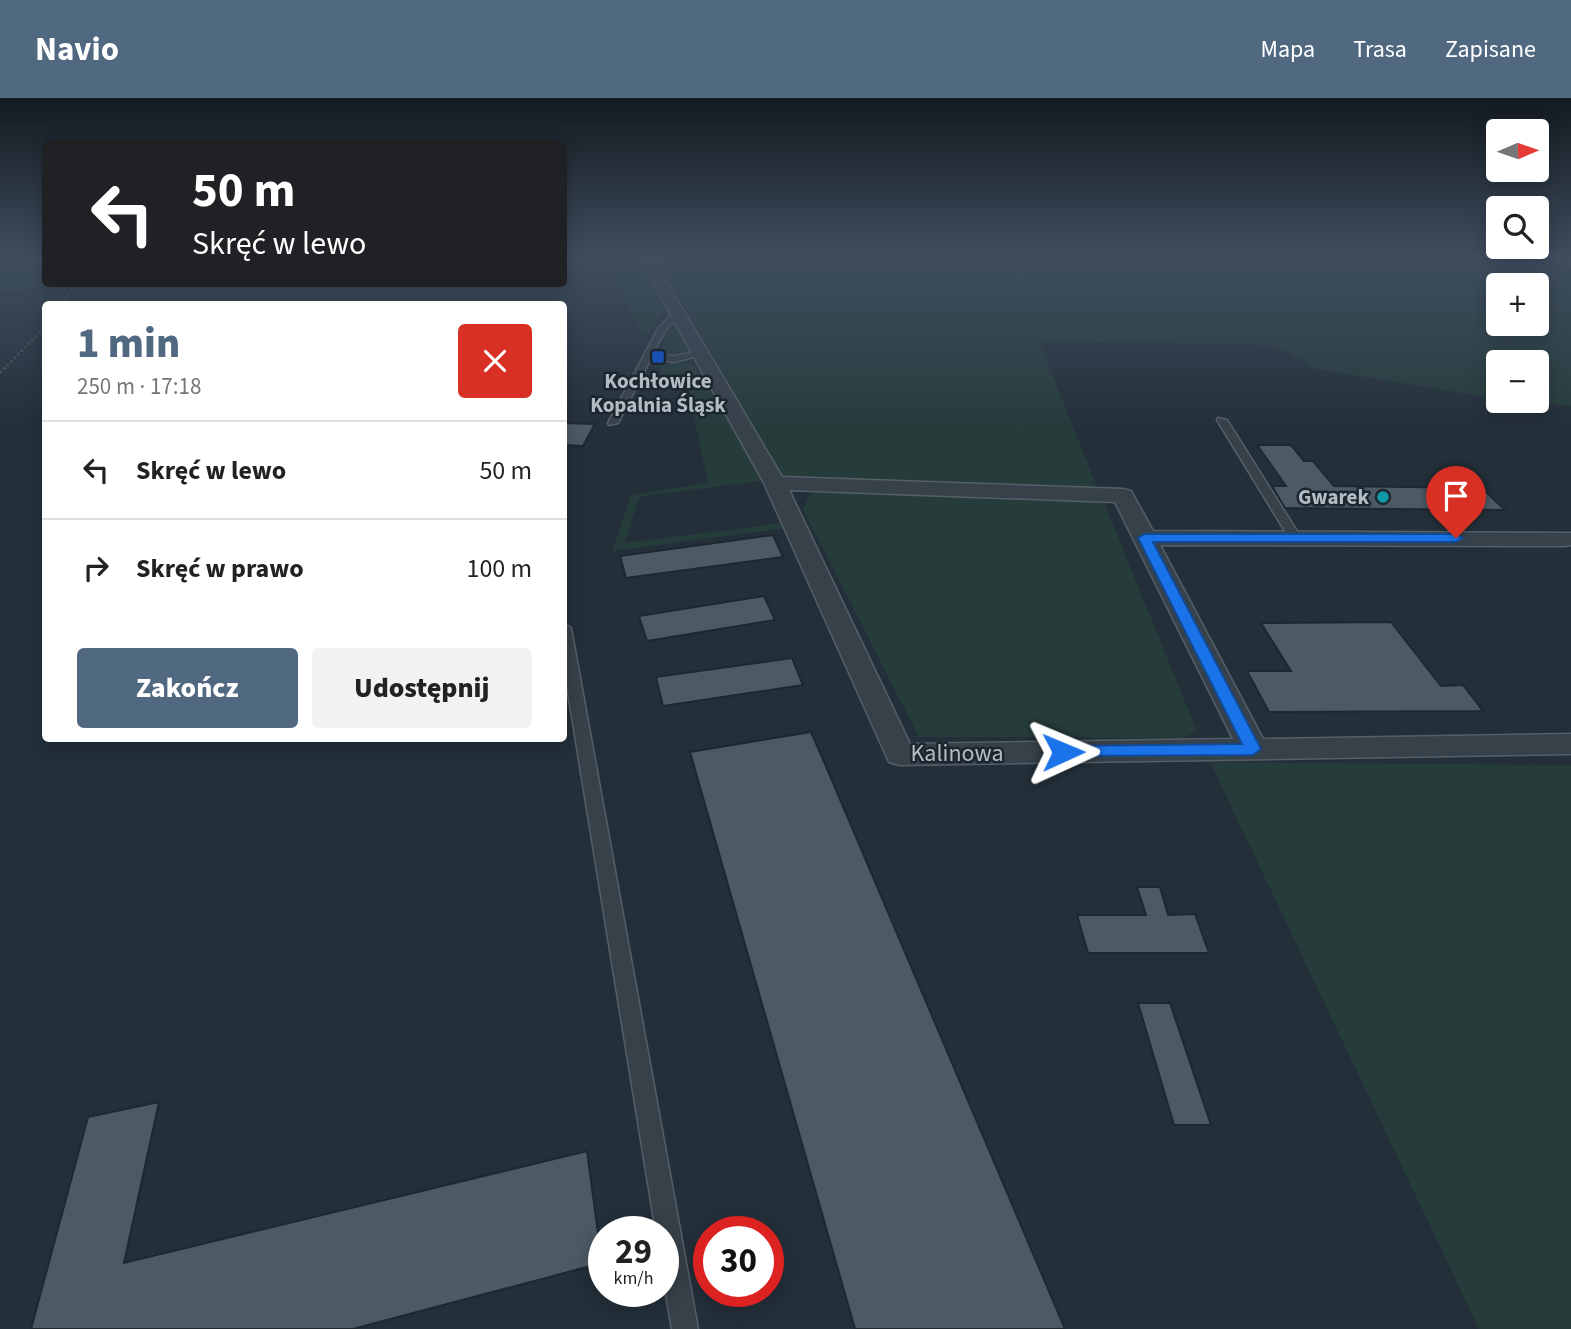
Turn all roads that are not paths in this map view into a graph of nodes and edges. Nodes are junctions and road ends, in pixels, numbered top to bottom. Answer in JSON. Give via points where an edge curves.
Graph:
{"nodes":[{"id":1,"x":676,"y":315,"type":"edge"},
{"id":2,"x":680,"y":315,"type":"edge"},
{"id":3,"x":649,"y":352,"type":"junction"},
{"id":4,"x":700,"y":354,"type":"junction"},
{"id":5,"x":1222,"y":420,"type":"dead end"},
{"id":6,"x":613,"y":423,"type":"dead end"},
{"id":7,"x":775,"y":483,"type":"junction"},
{"id":8,"x":1294,"y":537,"type":"junction"},
{"id":9,"x":1144,"y":538,"type":"junction"},
{"id":10,"x":1564,"y":539,"type":"dead end"},
{"id":11,"x":567,"y":645,"type":"edge"},
{"id":12,"x":1571,"y":744,"type":"edge"},
{"id":13,"x":1253,"y":749,"type":"junction"},
{"id":14,"x":685,"y":1329,"type":"edge"}],
"edges":[{"from":1,"to":3,"type":"lane","via":[[663,327]]},
{"from":2,"to":4,"type":"street","name":"Kalinowa"},
{"from":3,"to":4,"type":"lane","via":[[671,359]]},
{"from":3,"to":6,"type":"lane"},
{"from":4,"to":7,"type":"street","name":"Kalinowa"},
{"from":5,"to":8,"type":"lane"},
{"from":7,"to":9,"type":"street","via":[[1123,496]]},
{"from":7,"to":13,"type":"street","name":"Kalinowa","via":[[900,755]]},
{"from":8,"to":9,"type":"street"},
{"from":8,"to":10,"type":"street"},
{"from":9,"to":13,"type":"street"},
{"from":11,"to":14,"type":"lane"},
{"from":12,"to":13,"type":"street","name":"Kalinowa"}]}
